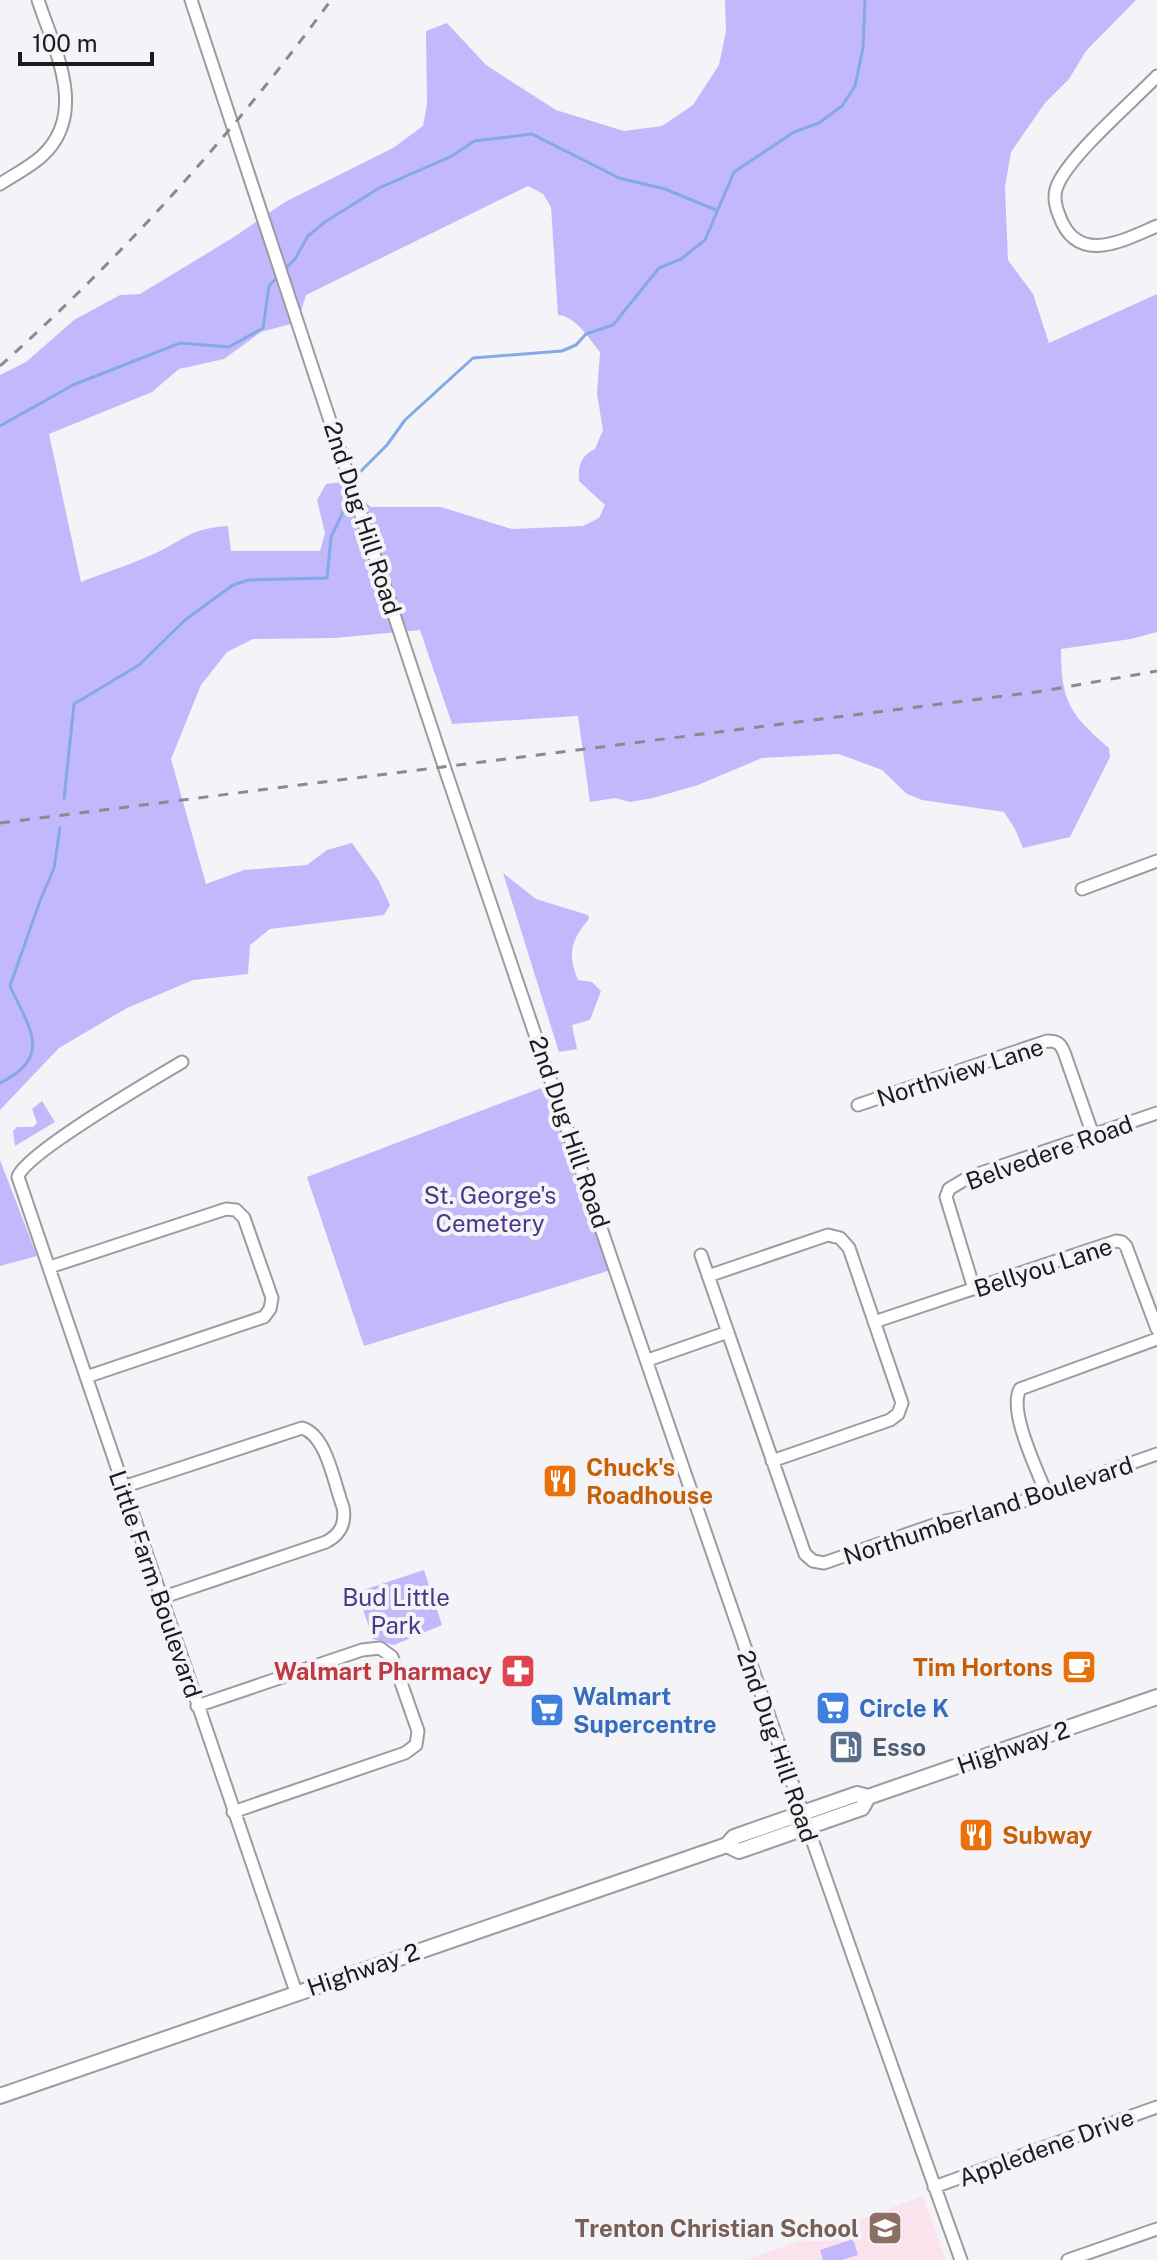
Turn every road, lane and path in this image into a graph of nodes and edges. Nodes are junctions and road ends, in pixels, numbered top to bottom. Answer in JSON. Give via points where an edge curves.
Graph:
{"nodes":[{"id":1,"x":38,"y":0,"type":"edge"},
{"id":2,"x":191,"y":0,"type":"edge"},
{"id":3,"x":1157,"y":76,"type":"edge"},
{"id":4,"x":0,"y":184,"type":"edge"},
{"id":5,"x":1157,"y":226,"type":"edge"},
{"id":6,"x":1157,"y":861,"type":"edge"},
{"id":7,"x":1082,"y":889,"type":"dead end"},
{"id":8,"x":182,"y":1062,"type":"dead end"},
{"id":9,"x":858,"y":1105,"type":"dead end"},
{"id":10,"x":1157,"y":1113,"type":"edge"},
{"id":11,"x":1093,"y":1135,"type":"junction"},
{"id":12,"x":701,"y":1255,"type":"dead end"},
{"id":13,"x":50,"y":1267,"type":"junction"},
{"id":14,"x":708,"y":1276,"type":"junction"},
{"id":15,"x":974,"y":1289,"type":"junction"},
{"id":16,"x":874,"y":1322,"type":"junction"},
{"id":17,"x":1157,"y":1329,"type":"edge"},
{"id":18,"x":728,"y":1332,"type":"junction"},
{"id":19,"x":1157,"y":1339,"type":"edge"},
{"id":20,"x":648,"y":1360,"type":"junction"},
{"id":21,"x":86,"y":1377,"type":"junction"},
{"id":22,"x":1157,"y":1454,"type":"edge"},
{"id":23,"x":772,"y":1461,"type":"junction"},
{"id":24,"x":123,"y":1487,"type":"junction"},
{"id":25,"x":1046,"y":1493,"type":"junction"},
{"id":26,"x":161,"y":1598,"type":"junction"},
{"id":27,"x":1157,"y":1697,"type":"edge"},
{"id":28,"x":197,"y":1706,"type":"junction"},
{"id":29,"x":233,"y":1812,"type":"junction"},
{"id":30,"x":804,"y":1820,"type":"junction"},
{"id":31,"x":296,"y":1992,"type":"junction"},
{"id":32,"x":0,"y":2096,"type":"edge"},
{"id":33,"x":1157,"y":2107,"type":"edge"},
{"id":34,"x":934,"y":2187,"type":"junction"},
{"id":35,"x":1157,"y":2229,"type":"edge"},
{"id":36,"x":961,"y":2260,"type":"edge"},
{"id":37,"x":1068,"y":2260,"type":"edge"}],
"edges":[{"from":1,"to":4,"type":"street","via":[[63,75],[67,108],[42,156]]},
{"from":2,"to":20,"type":"street","name":"2nd Dug Hill Road"},
{"from":3,"to":5,"type":"street","via":[[1079,155],[1054,193],[1062,224],[1072,238],[1087,245],[1107,246]]},
{"from":6,"to":7,"type":"street"},
{"from":8,"to":13,"type":"street","name":"Little Farm Boulevard","via":[[25,1163],[19,1187]]},
{"from":9,"to":11,"type":"street","name":"Northview Lane","via":[[1055,1041],[1064,1052]]},
{"from":10,"to":11,"type":"street","name":"Belvedere Road"},
{"from":11,"to":15,"type":"street","name":"Belvedere Road","via":[[969,1177],[949,1189],[946,1197]]},
{"from":12,"to":14,"type":"street"},
{"from":13,"to":21,"type":"street","name":"Little Farm Boulevard"},
{"from":13,"to":21,"type":"street","via":[[236,1210],[244,1218],[272,1298],[264,1317]]},
{"from":14,"to":16,"type":"street","via":[[828,1235],[840,1238],[849,1248]]},
{"from":14,"to":18,"type":"street"},
{"from":15,"to":16,"type":"street","name":"Bellyou Lane"},
{"from":15,"to":17,"type":"street","name":"Bellyou Lane","via":[[1122,1242]]},
{"from":16,"to":23,"type":"street","via":[[902,1403],[898,1414]]},
{"from":18,"to":20,"type":"street"},
{"from":18,"to":23,"type":"street","name":"Northumberland Boulevard"},
{"from":19,"to":25,"type":"street","via":[[1020,1389],[1017,1414]]},
{"from":20,"to":30,"type":"street","name":"2nd Dug Hill Road"},
{"from":21,"to":24,"type":"street","name":"Little Farm Boulevard"},
{"from":22,"to":25,"type":"street","name":"Northumberland Boulevard"},
{"from":23,"to":25,"type":"street","name":"Northumberland Boulevard","via":[[805,1554],[824,1563]]},
{"from":24,"to":26,"type":"street","name":"Little Farm Boulevard"},
{"from":24,"to":26,"type":"street","via":[[302,1428],[320,1442],[343,1507],[343,1524],[326,1542]]},
{"from":26,"to":28,"type":"street","name":"Little Farm Boulevard"},
{"from":27,"to":30,"type":"main road","name":"Highway 2","via":[[868,1797],[862,1808]]},
{"from":28,"to":29,"type":"street","name":"Little Farm Boulevard"},
{"from":28,"to":29,"type":"street","via":[[380,1648],[392,1657],[418,1731],[416,1745],[405,1753]]},
{"from":29,"to":31,"type":"street","name":"Little Farm Boulevard"},
{"from":30,"to":31,"type":"main road","name":"Highway 2","via":[[739,1851],[727,1845]]},
{"from":30,"to":34,"type":"street","name":"2nd Dug Hill Road"},
{"from":31,"to":32,"type":"main road","name":"Highway 2"},
{"from":33,"to":34,"type":"street","name":"Appledene Drive"},
{"from":34,"to":36,"type":"street","name":"2nd Dug Hill Road"},
{"from":35,"to":37,"type":"street"}]}
